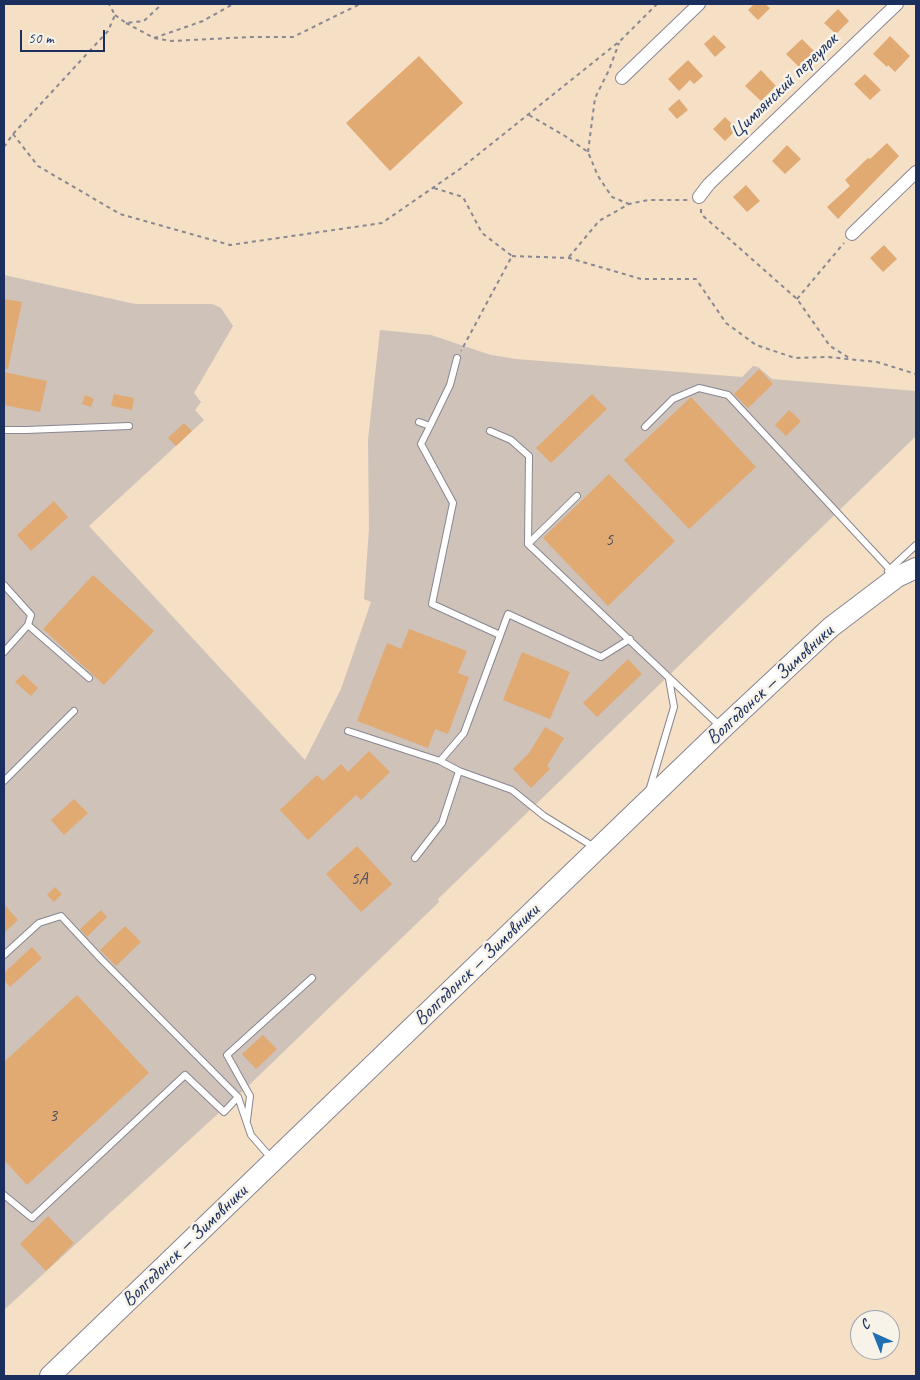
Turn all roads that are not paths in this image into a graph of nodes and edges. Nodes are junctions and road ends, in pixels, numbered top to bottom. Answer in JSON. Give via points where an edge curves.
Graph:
{"nodes":[{"id":1,"x":699,"y":4,"type":"edge"},
{"id":2,"x":897,"y":4,"type":"edge"},
{"id":3,"x":622,"y":78,"type":"dead end"},
{"id":4,"x":916,"y":172,"type":"edge"},
{"id":5,"x":699,"y":197,"type":"road end"},
{"id":6,"x":852,"y":234,"type":"road end"},
{"id":7,"x":457,"y":358,"type":"road end"},
{"id":8,"x":419,"y":422,"type":"dead end"},
{"id":9,"x":129,"y":426,"type":"dead end"},
{"id":10,"x":430,"y":426,"type":"junction"},
{"id":11,"x":645,"y":427,"type":"dead end"},
{"id":12,"x":4,"y":430,"type":"edge"},
{"id":13,"x":490,"y":431,"type":"dead end"},
{"id":14,"x":577,"y":496,"type":"dead end"},
{"id":15,"x":528,"y":544,"type":"junction"},
{"id":16,"x":916,"y":545,"type":"edge"},
{"id":17,"x":916,"y":568,"type":"edge"},
{"id":18,"x":890,"y":574,"type":"junction"},
{"id":19,"x":876,"y":582,"type":"dead end"},
{"id":20,"x":4,"y":585,"type":"edge"},
{"id":21,"x":28,"y":625,"type":"junction"},
{"id":22,"x":831,"y":627,"type":"junction"},
{"id":23,"x":500,"y":635,"type":"junction"},
{"id":24,"x":630,"y":639,"type":"junction"},
{"id":25,"x":4,"y":652,"type":"edge"},
{"id":26,"x":89,"y":678,"type":"dead end"},
{"id":27,"x":669,"y":679,"type":"junction"},
{"id":28,"x":74,"y":711,"type":"dead end"},
{"id":29,"x":723,"y":728,"type":"junction"},
{"id":30,"x":348,"y":731,"type":"dead end"},
{"id":31,"x":440,"y":761,"type":"junction"},
{"id":32,"x":459,"y":771,"type":"junction"},
{"id":33,"x":4,"y":781,"type":"edge"},
{"id":34,"x":646,"y":803,"type":"junction"},
{"id":35,"x":597,"y":849,"type":"junction"},
{"id":36,"x":415,"y":858,"type":"dead end"},
{"id":37,"x":4,"y":955,"type":"edge"},
{"id":38,"x":312,"y":978,"type":"dead end"},
{"id":39,"x":238,"y":1097,"type":"junction"},
{"id":40,"x":247,"y":1123,"type":"junction"},
{"id":41,"x":274,"y":1161,"type":"junction"},
{"id":42,"x":4,"y":1195,"type":"edge"},
{"id":43,"x":50,"y":1376,"type":"edge"}],
"edges":[{"from":1,"to":3,"type":"street"},
{"from":2,"to":5,"type":"street","name":"Цимлянский переулок"},
{"from":4,"to":6,"type":"street"},
{"from":7,"to":10,"type":"lane","via":[[450,385]]},
{"from":8,"to":10,"type":"lane"},
{"from":9,"to":12,"type":"lane"},
{"from":10,"to":23,"type":"lane","via":[[420,444],[453,503],[432,604]]},
{"from":11,"to":18,"type":"lane","via":[[673,399],[699,388],[728,395],[822,495]]},
{"from":13,"to":15,"type":"lane","via":[[511,440],[530,456]]},
{"from":14,"to":15,"type":"lane"},
{"from":15,"to":24,"type":"lane"},
{"from":16,"to":18,"type":"lane"},
{"from":17,"to":18,"type":"main road","name":"Волгодонск — Зимовники"},
{"from":18,"to":22,"type":"main road","name":"Волгодонск — Зимовники"},
{"from":19,"to":22,"type":"lane"},
{"from":20,"to":21,"type":"lane","via":[[31,614]]},
{"from":21,"to":25,"type":"lane"},
{"from":21,"to":26,"type":"lane"},
{"from":22,"to":29,"type":"main road","name":"Волгодонск — Зимовники"},
{"from":23,"to":24,"type":"lane","via":[[508,614],[601,657]]},
{"from":23,"to":31,"type":"lane","via":[[464,733]]},
{"from":24,"to":27,"type":"lane"},
{"from":27,"to":29,"type":"lane"},
{"from":27,"to":34,"type":"lane","via":[[674,707]]},
{"from":28,"to":33,"type":"lane"},
{"from":29,"to":34,"type":"main road","name":"Волгодонск — Зимовники"},
{"from":30,"to":31,"type":"lane"},
{"from":31,"to":32,"type":"lane"},
{"from":32,"to":35,"type":"lane","via":[[512,790],[544,816]]},
{"from":32,"to":36,"type":"lane","via":[[442,823]]},
{"from":34,"to":35,"type":"main road","name":"Волгодонск — Зимовники"},
{"from":35,"to":41,"type":"main road","name":"Волгодонск — Зимовники"},
{"from":37,"to":39,"type":"lane","via":[[39,922],[60,916]]},
{"from":38,"to":40,"type":"lane","via":[[227,1055],[250,1096]]},
{"from":39,"to":40,"type":"lane"},
{"from":39,"to":42,"type":"lane","via":[[224,1112],[185,1075],[32,1218]]},
{"from":40,"to":41,"type":"lane","via":[[251,1135]]},
{"from":41,"to":43,"type":"main road","name":"Волгодонск — Зимовники"}]}
